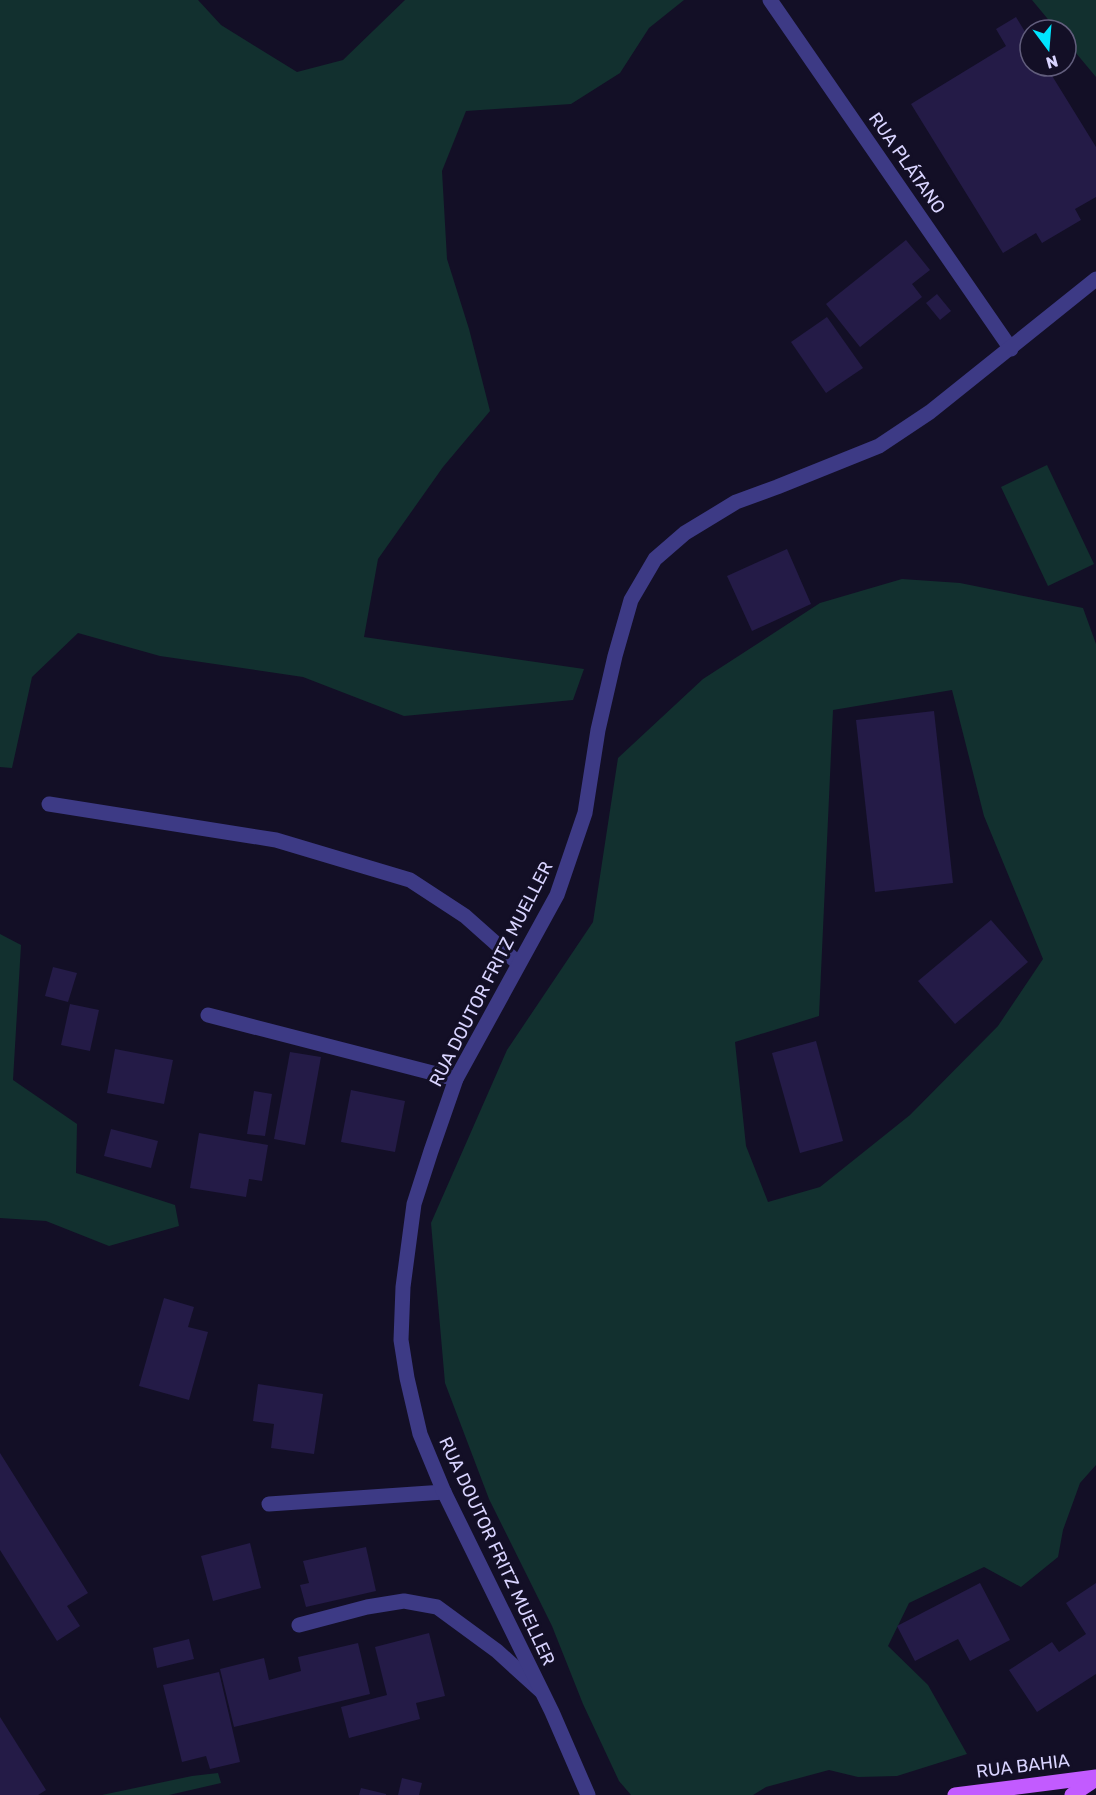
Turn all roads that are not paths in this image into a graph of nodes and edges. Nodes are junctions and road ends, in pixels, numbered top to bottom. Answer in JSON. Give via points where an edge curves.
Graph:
{"nodes":[{"id":1,"x":770,"y":0,"type":"edge"},
{"id":2,"x":1096,"y":279,"type":"edge"},
{"id":3,"x":1011,"y":349,"type":"junction"},
{"id":4,"x":49,"y":804,"type":"dead end"},
{"id":5,"x":518,"y":963,"type":"junction"},
{"id":6,"x":208,"y":1015,"type":"dead end"},
{"id":7,"x":456,"y":1079,"type":"junction"},
{"id":8,"x":444,"y":1492,"type":"junction"},
{"id":9,"x":269,"y":1504,"type":"dead end"},
{"id":10,"x":299,"y":1625,"type":"dead end"},
{"id":11,"x":541,"y":1691,"type":"junction"},
{"id":12,"x":1096,"y":1778,"type":"edge"},
{"id":13,"x":588,"y":1795,"type":"edge"},
{"id":14,"x":956,"y":1795,"type":"edge"},
{"id":15,"x":1072,"y":1795,"type":"edge"}],
"edges":[{"from":1,"to":3,"type":"street","name":"RUA PLÁTANO"},
{"from":2,"to":3,"type":"street","name":"RUA DOUTOR FRITZ MUELLER"},
{"from":3,"to":5,"type":"street","name":"RUA DOUTOR FRITZ MUELLER","via":[[879,446],[736,502],[685,533],[655,560],[631,600],[615,656],[585,813],[572,855],[557,895]]},
{"from":4,"to":5,"type":"street","via":[[276,840],[410,880],[465,916]]},
{"from":5,"to":7,"type":"street","name":"RUA DOUTOR FRITZ MUELLER"},
{"from":6,"to":7,"type":"street"},
{"from":7,"to":8,"type":"street","name":"RUA DOUTOR FRITZ MUELLER","via":[[414,1204],[403,1287],[401,1340],[420,1434]]},
{"from":8,"to":9,"type":"street"},
{"from":8,"to":11,"type":"street","name":"RUA DOUTOR FRITZ MUELLER"},
{"from":10,"to":11,"type":"street","via":[[404,1601],[437,1607],[497,1651]]},
{"from":11,"to":13,"type":"street","name":"RUA DOUTOR FRITZ MUELLER"},
{"from":12,"to":14,"type":"main road","name":"RUA BAHIA"},
{"from":12,"to":15,"type":"main road","name":"RUA BAHIA"}]}
